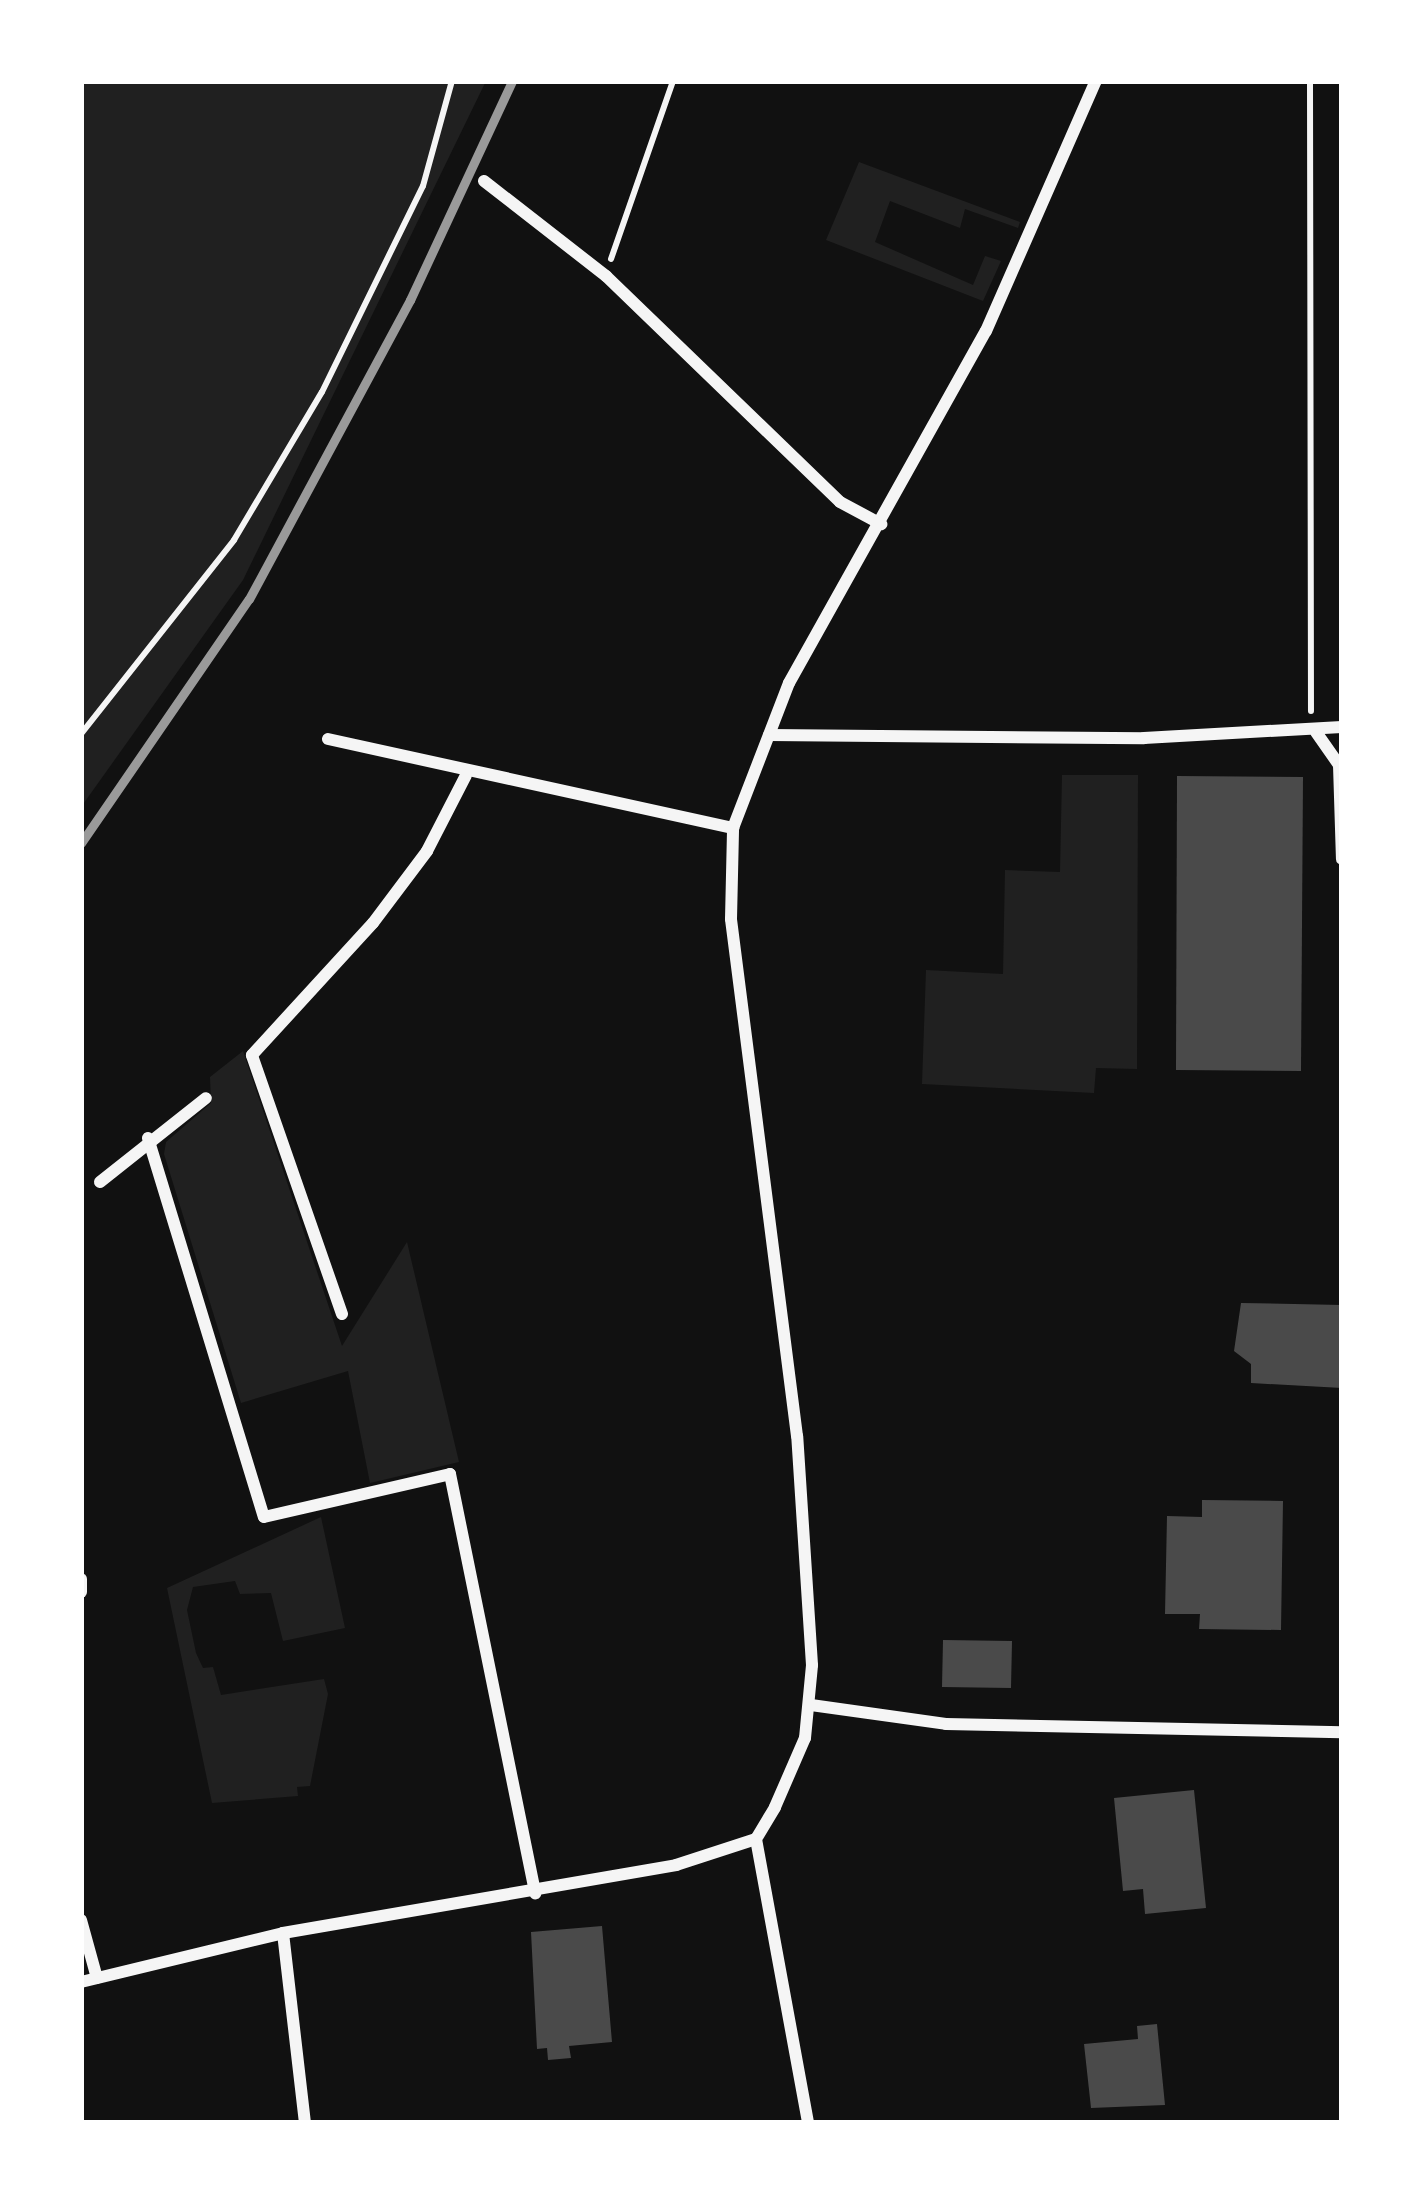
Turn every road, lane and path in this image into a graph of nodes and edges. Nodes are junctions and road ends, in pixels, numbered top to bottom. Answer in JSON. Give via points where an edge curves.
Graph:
{"nodes":[{"id":1,"x":452,"y":81,"type":"edge"},
{"id":2,"x":673,"y":81,"type":"edge"},
{"id":3,"x":1096,"y":81,"type":"edge"},
{"id":4,"x":1310,"y":81,"type":"edge"},
{"id":5,"x":484,"y":181,"type":"dead end"},
{"id":6,"x":606,"y":275,"type":"junction"},
{"id":7,"x":880,"y":524,"type":"junction"},
{"id":8,"x":1342,"y":727,"type":"edge"},
{"id":9,"x":1316,"y":732,"type":"junction"},
{"id":10,"x":81,"y":734,"type":"edge"},
{"id":11,"x":769,"y":735,"type":"junction"},
{"id":12,"x":328,"y":739,"type":"dead end"},
{"id":13,"x":466,"y":775,"type":"junction"},
{"id":14,"x":733,"y":828,"type":"junction"},
{"id":15,"x":1342,"y":859,"type":"edge"},
{"id":16,"x":206,"y":1098,"type":"dead end"},
{"id":17,"x":148,"y":1138,"type":"junction"},
{"id":18,"x":100,"y":1182,"type":"dead end"},
{"id":19,"x":342,"y":1314,"type":"dead end"},
{"id":20,"x":81,"y":1580,"type":"edge"},
{"id":21,"x":81,"y":1592,"type":"edge"},
{"id":22,"x":811,"y":1705,"type":"junction"},
{"id":23,"x":1342,"y":1732,"type":"edge"},
{"id":24,"x":756,"y":1839,"type":"junction"},
{"id":25,"x":535,"y":1893,"type":"junction"},
{"id":26,"x":81,"y":1920,"type":"edge"},
{"id":27,"x":283,"y":1933,"type":"junction"},
{"id":28,"x":97,"y":1978,"type":"junction"},
{"id":29,"x":81,"y":1982,"type":"edge"},
{"id":30,"x":305,"y":2123,"type":"edge"},
{"id":31,"x":808,"y":2123,"type":"edge"}],
"edges":[{"from":1,"to":10,"type":"path","via":[[423,186],[322,392],[233,540]]},
{"from":2,"to":6,"type":"path"},
{"from":3,"to":7,"type":"street","via":[[986,331]]},
{"from":4,"to":9,"type":"path","via":[[1308,701]]},
{"from":5,"to":6,"type":"street"},
{"from":6,"to":7,"type":"street","via":[[778,448],[840,502]]},
{"from":7,"to":11,"type":"street","via":[[827,610]]},
{"from":8,"to":9,"type":"street"},
{"from":9,"to":11,"type":"street"},
{"from":9,"to":15,"type":"street","via":[[1339,765]]},
{"from":11,"to":14,"type":"street"},
{"from":12,"to":13,"type":"street"},
{"from":13,"to":14,"type":"street"},
{"from":13,"to":19,"type":"street","via":[[428,851],[373,923],[252,1055]]},
{"from":14,"to":22,"type":"street","via":[[731,919],[797,1436]]},
{"from":16,"to":17,"type":"street"},
{"from":17,"to":18,"type":"street"},
{"from":17,"to":25,"type":"street","via":[[264,1517],[450,1474]]},
{"from":20,"to":21,"type":"street"},
{"from":22,"to":23,"type":"street","via":[[946,1724]]},
{"from":22,"to":24,"type":"street","via":[[805,1738]]},
{"from":24,"to":25,"type":"street","via":[[676,1865]]},
{"from":24,"to":31,"type":"street"},
{"from":25,"to":27,"type":"street"},
{"from":26,"to":28,"type":"street"},
{"from":27,"to":28,"type":"street"},
{"from":27,"to":30,"type":"street"},
{"from":28,"to":29,"type":"street"}]}
